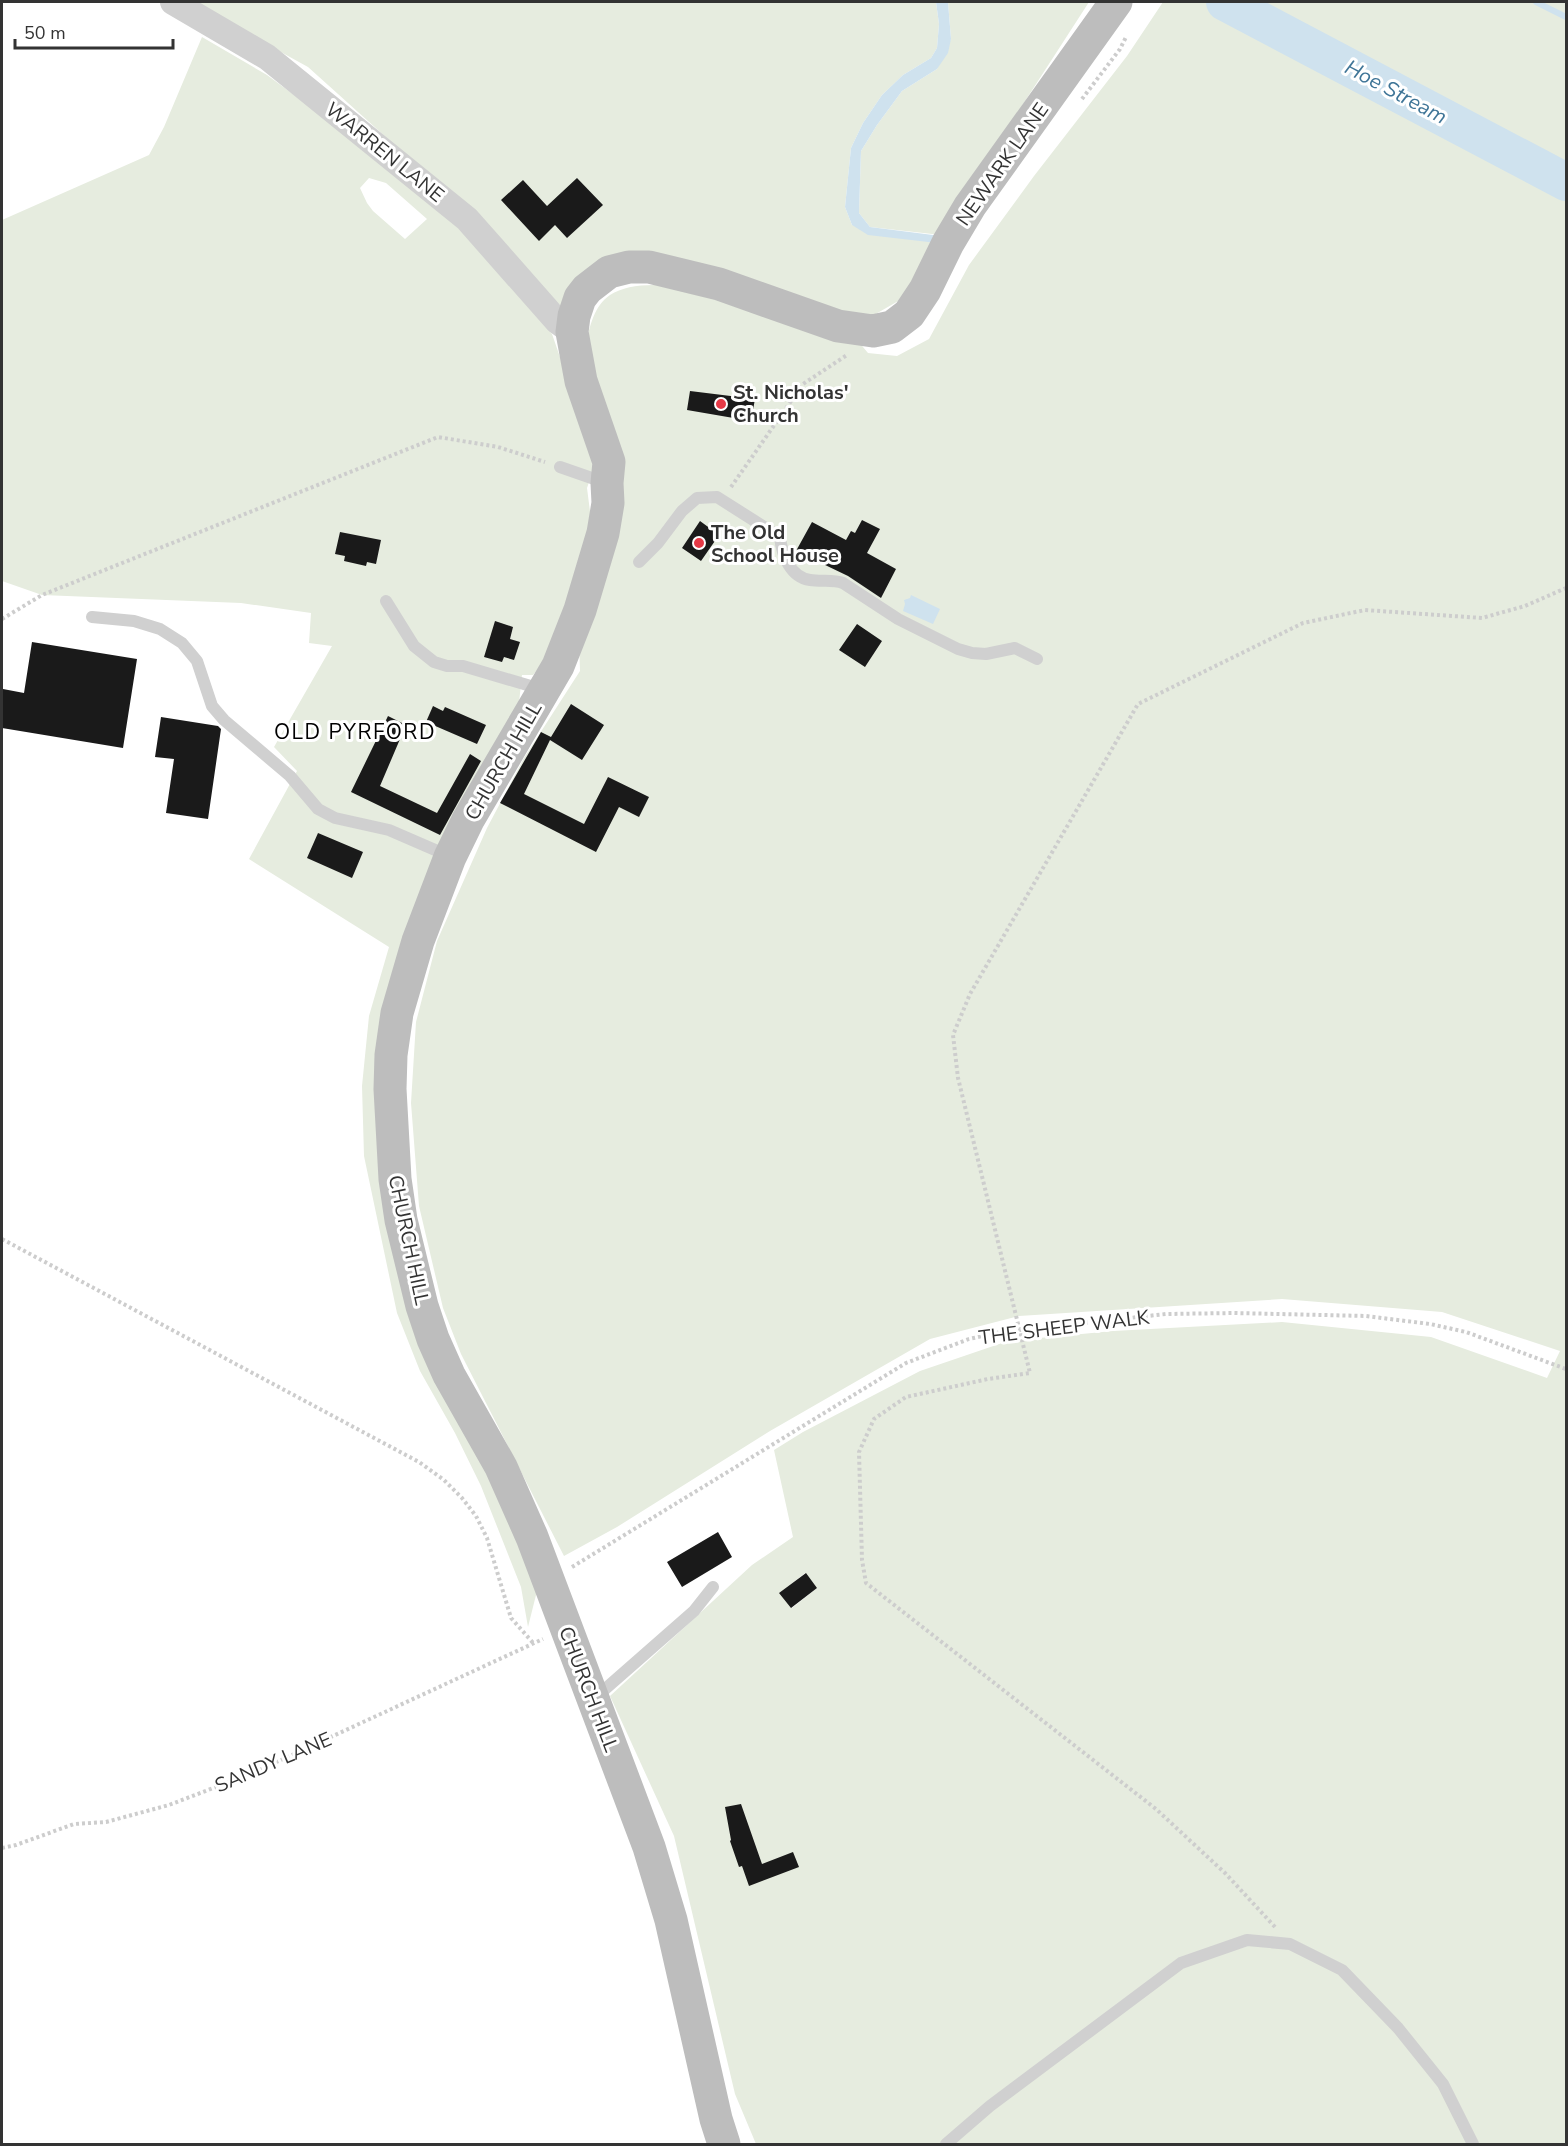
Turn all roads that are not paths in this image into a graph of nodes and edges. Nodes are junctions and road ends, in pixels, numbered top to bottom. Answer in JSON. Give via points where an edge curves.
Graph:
{"nodes":[{"id":1,"x":173,"y":2,"type":"edge"},
{"id":2,"x":1116,"y":2,"type":"edge"},
{"id":3,"x":572,"y":332,"type":"junction"},
{"id":4,"x":560,"y":467,"type":"road end"},
{"id":5,"x":607,"y":483,"type":"junction"},
{"id":6,"x":639,"y":562,"type":"dead end"},
{"id":7,"x":386,"y":601,"type":"dead end"},
{"id":8,"x":92,"y":617,"type":"dead end"},
{"id":9,"x":1037,"y":659,"type":"dead end"},
{"id":10,"x":545,"y":690,"type":"junction"},
{"id":11,"x":450,"y":857,"type":"junction"},
{"id":12,"x":713,"y":1587,"type":"dead end"},
{"id":13,"x":592,"y":1699,"type":"junction"},
{"id":14,"x":724,"y":2145,"type":"edge"},
{"id":15,"x":946,"y":2145,"type":"edge"},
{"id":16,"x":1473,"y":2145,"type":"edge"}],
"edges":[{"from":1,"to":3,"type":"street","name":"WARREN LANE","via":[[267,57],[467,219]]},
{"from":2,"to":3,"type":"main road","name":"NEWARK LANE","via":[[970,206],[909,314],[892,327],[873,331],[838,326],[719,285],[649,267],[629,267],[609,272],[587,289],[577,307]]},
{"from":3,"to":5,"type":"main road","name":"CHURCH HILL","via":[[581,381],[609,462]]},
{"from":4,"to":5,"type":"lane"},
{"from":5,"to":10,"type":"main road","name":"CHURCH HILL","via":[[603,533],[584,599]]},
{"from":6,"to":9,"type":"lane","via":[[689,504],[697,498],[717,497],[780,537],[789,566],[797,576],[843,583],[898,619],[958,649],[986,654],[1015,648]]},
{"from":7,"to":10,"type":"lane","via":[[414,646],[434,662],[463,666]]},
{"from":8,"to":11,"type":"lane","via":[[152,626],[182,643],[197,661],[212,706],[290,776],[318,809],[335,818],[389,830]]},
{"from":10,"to":11,"type":"main road","name":"CHURCH HILL"},
{"from":11,"to":13,"type":"main road","name":"CHURCH HILL","via":[[418,941],[397,1012],[391,1055],[395,1179],[401,1220],[433,1339],[501,1467],[532,1537]]},
{"from":12,"to":13,"type":"lane","via":[[694,1611]]},
{"from":13,"to":14,"type":"main road","name":"CHURCH HILL","via":[[671,1920]]},
{"from":15,"to":16,"type":"lane","via":[[990,2106],[1180,1963],[1247,1940],[1290,1944],[1342,1970],[1398,2028],[1443,2084]]}]}
